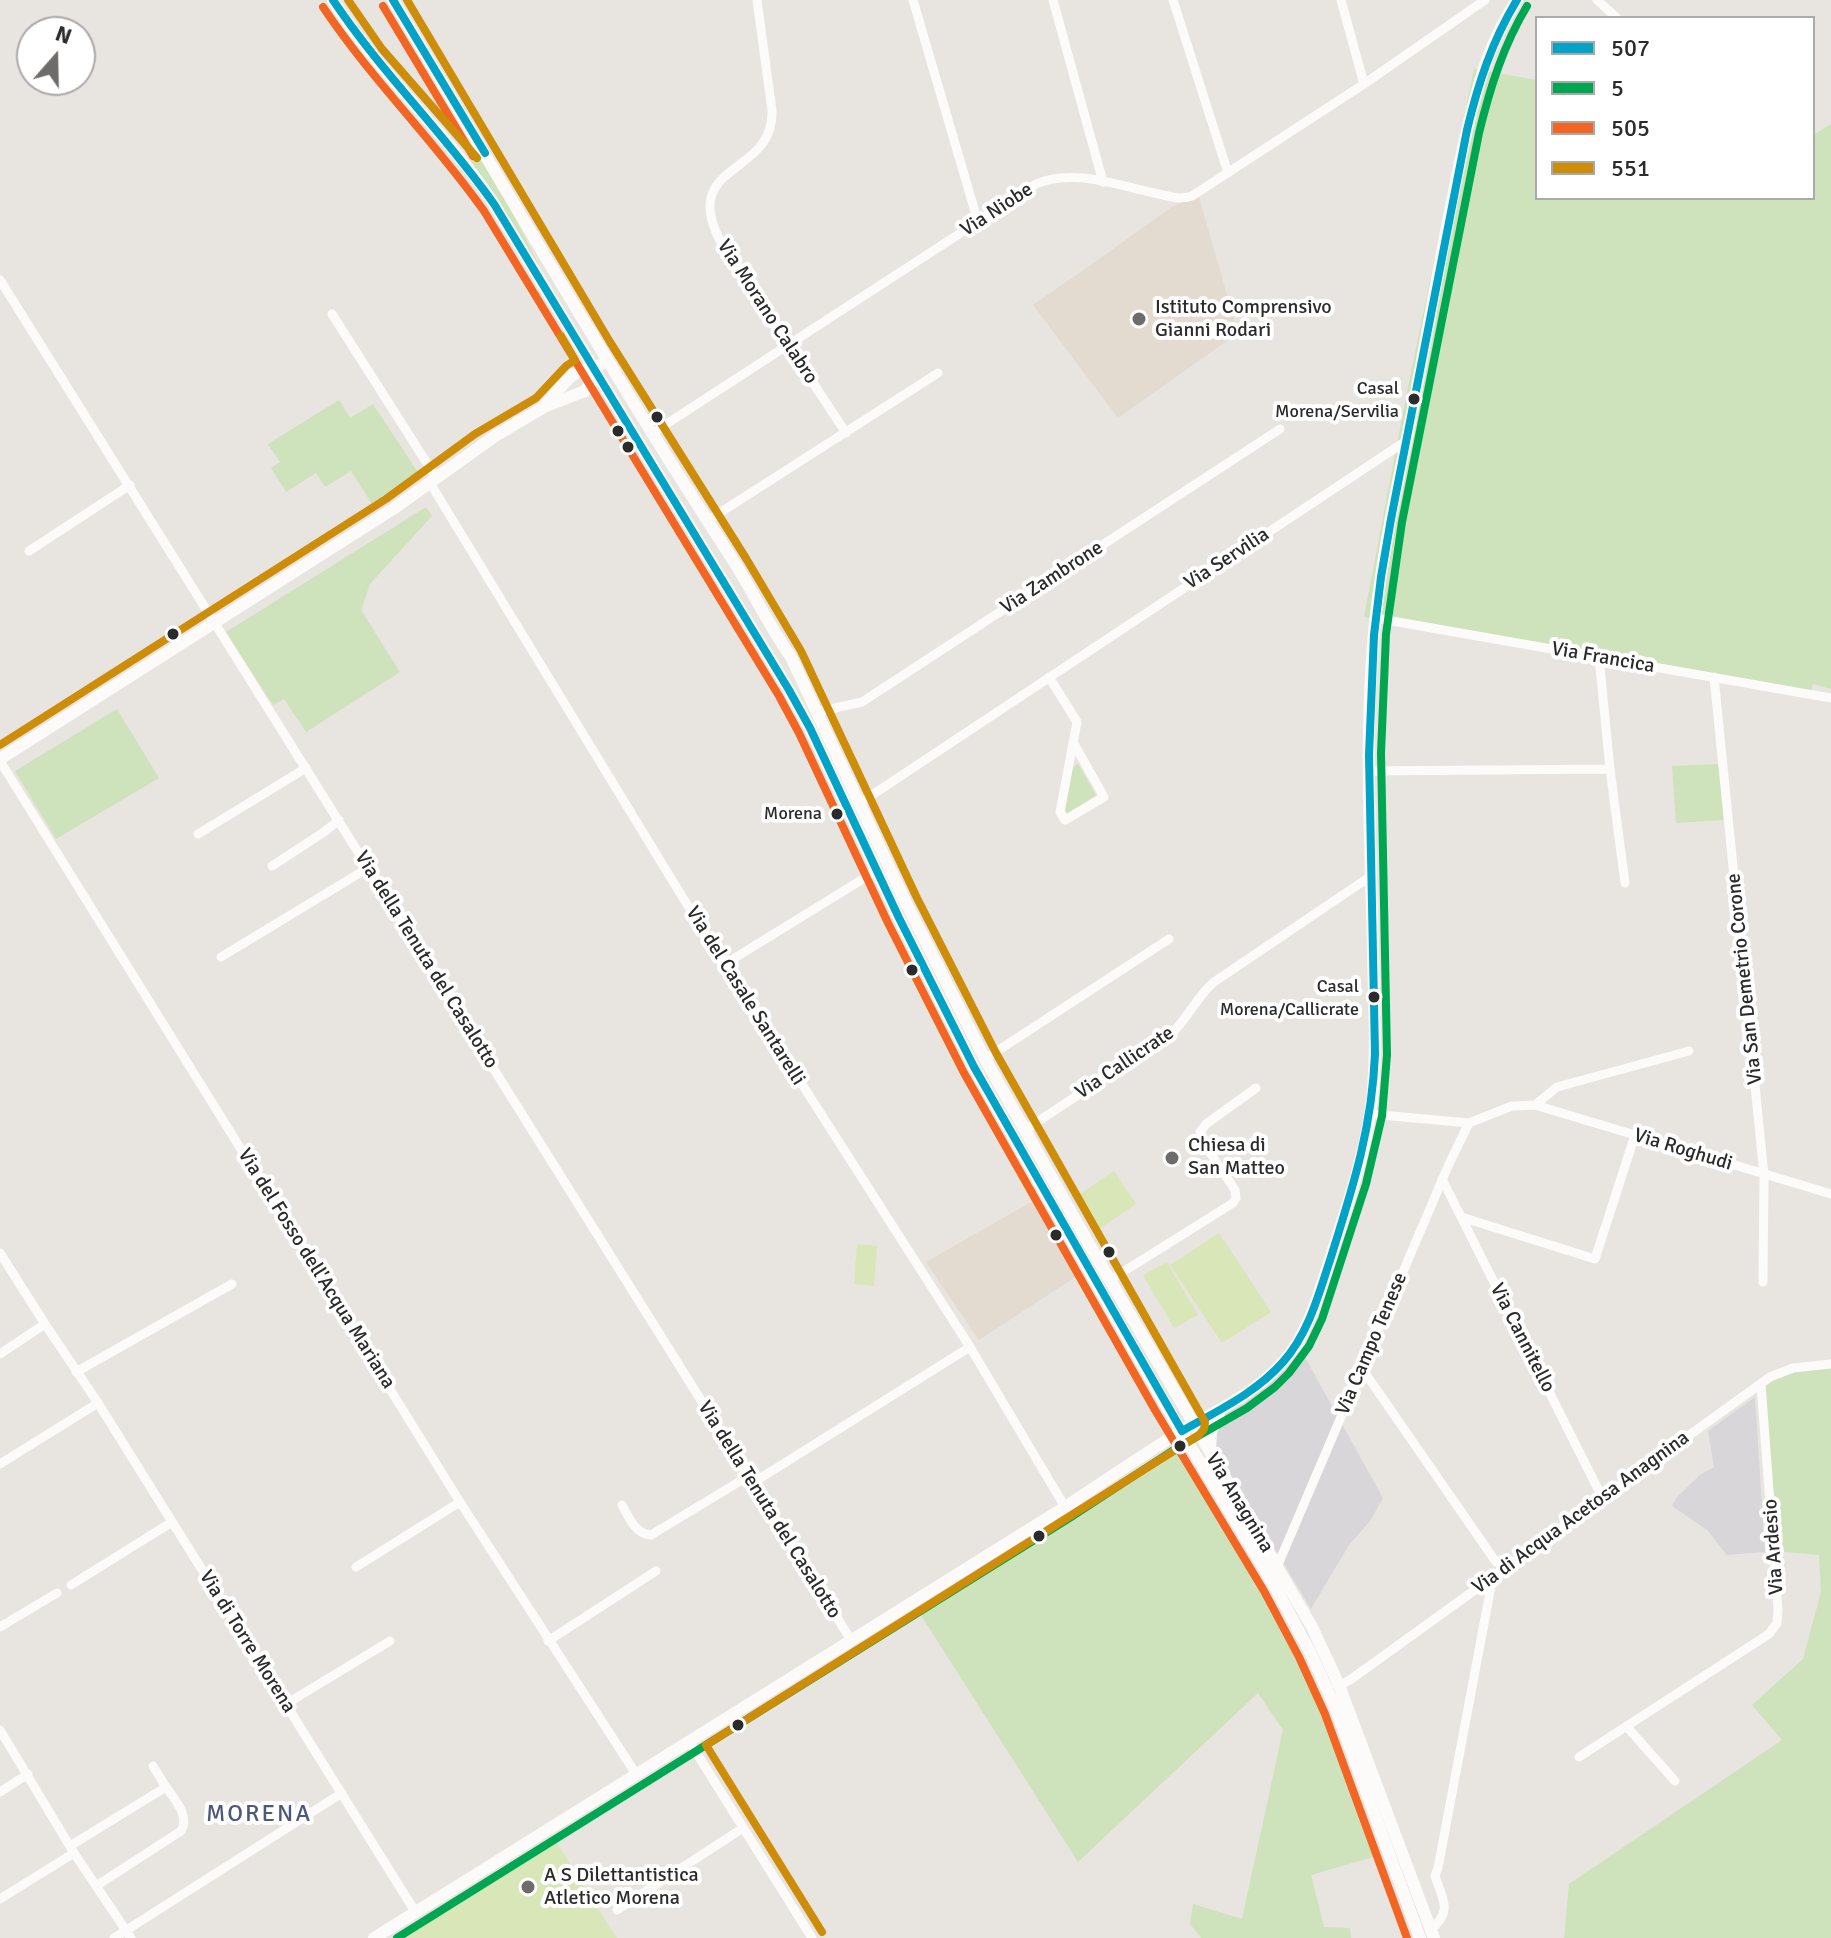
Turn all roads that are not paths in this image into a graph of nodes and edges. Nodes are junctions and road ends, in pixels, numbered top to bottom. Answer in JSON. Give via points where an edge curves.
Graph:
{"nodes":[{"id":1,"x":333,"y":0,"type":"edge"},
{"id":2,"x":393,"y":0,"type":"edge"},
{"id":3,"x":757,"y":0,"type":"edge"},
{"id":4,"x":913,"y":0,"type":"edge"},
{"id":5,"x":1053,"y":0,"type":"edge"},
{"id":6,"x":1173,"y":0,"type":"edge"},
{"id":7,"x":1341,"y":0,"type":"edge"},
{"id":8,"x":1485,"y":0,"type":"edge"},
{"id":9,"x":1517,"y":0,"type":"edge"},
{"id":10,"x":1597,"y":0,"type":"edge"},
{"id":11,"x":1615,"y":16,"type":"edge"},
{"id":12,"x":1364,"y":84,"type":"junction"},
{"id":13,"x":1228,"y":173,"type":"junction"},
{"id":14,"x":1103,"y":182,"type":"junction"},
{"id":15,"x":978,"y":222,"type":"junction"},
{"id":16,"x":0,"y":280,"type":"edge"},
{"id":17,"x":332,"y":314,"type":"dead end"},
{"id":18,"x":788,"y":346,"type":"junction"},
{"id":19,"x":608,"y":360,"type":"junction"},
{"id":20,"x":594,"y":369,"type":"junction"},
{"id":21,"x":938,"y":373,"type":"dead end"},
{"id":22,"x":544,"y":407,"type":"junction"},
{"id":23,"x":1280,"y":429,"type":"dead end"},
{"id":24,"x":846,"y":433,"type":"junction"},
{"id":25,"x":651,"y":434,"type":"junction"},
{"id":26,"x":1406,"y":441,"type":"junction"},
{"id":27,"x":433,"y":481,"type":"junction"},
{"id":28,"x":130,"y":485,"type":"junction"},
{"id":29,"x":707,"y":521,"type":"junction"},
{"id":30,"x":29,"y":551,"type":"dead end"},
{"id":31,"x":765,"y":614,"type":"junction"},
{"id":32,"x":744,"y":618,"type":"junction"},
{"id":33,"x":1375,"y":618,"type":"junction"},
{"id":34,"x":215,"y":621,"type":"junction"},
{"id":35,"x":1599,"y":657,"type":"junction"},
{"id":36,"x":1049,"y":677,"type":"junction"},
{"id":37,"x":1714,"y":677,"type":"junction"},
{"id":38,"x":1831,"y":698,"type":"edge"},
{"id":39,"x":817,"y":712,"type":"junction"},
{"id":40,"x":1073,"y":742,"type":"junction"},
{"id":41,"x":0,"y":760,"type":"edge"},
{"id":42,"x":306,"y":768,"type":"junction"},
{"id":43,"x":1610,"y":769,"type":"junction"},
{"id":44,"x":1369,"y":771,"type":"junction"},
{"id":45,"x":860,"y":803,"type":"junction"},
{"id":46,"x":339,"y":820,"type":"junction"},
{"id":47,"x":198,"y":834,"type":"dead end"},
{"id":48,"x":272,"y":866,"type":"dead end"},
{"id":49,"x":368,"y":868,"type":"junction"},
{"id":50,"x":876,"y":868,"type":"junction"},
{"id":51,"x":1371,"y":876,"type":"junction"},
{"id":52,"x":1625,"y":883,"type":"dead end"},
{"id":53,"x":1169,"y":939,"type":"dead end"},
{"id":54,"x":221,"y":957,"type":"dead end"},
{"id":55,"x":725,"y":964,"type":"junction"},
{"id":56,"x":1689,"y":1051,"type":"dead end"},
{"id":57,"x":985,"y":1059,"type":"junction"},
{"id":58,"x":1256,"y":1088,"type":"dead end"},
{"id":59,"x":1535,"y":1105,"type":"junction"},
{"id":60,"x":1370,"y":1114,"type":"junction"},
{"id":61,"x":1469,"y":1123,"type":"junction"},
{"id":62,"x":1025,"y":1130,"type":"junction"},
{"id":63,"x":1635,"y":1135,"type":"junction"},
{"id":64,"x":1764,"y":1175,"type":"junction"},
{"id":65,"x":1442,"y":1179,"type":"junction"},
{"id":66,"x":1831,"y":1194,"type":"edge"},
{"id":67,"x":1461,"y":1217,"type":"junction"},
{"id":68,"x":0,"y":1253,"type":"edge"},
{"id":69,"x":1110,"y":1280,"type":"junction"},
{"id":70,"x":1763,"y":1282,"type":"dead end"},
{"id":71,"x":232,"y":1284,"type":"dead end"},
{"id":72,"x":45,"y":1324,"type":"junction"},
{"id":73,"x":970,"y":1347,"type":"junction"},
{"id":74,"x":0,"y":1354,"type":"edge"},
{"id":75,"x":1831,"y":1364,"type":"edge"},
{"id":76,"x":1361,"y":1367,"type":"junction"},
{"id":77,"x":76,"y":1372,"type":"junction"},
{"id":78,"x":1761,"y":1384,"type":"junction"},
{"id":79,"x":98,"y":1403,"type":"junction"},
{"id":80,"x":1183,"y":1407,"type":"junction"},
{"id":81,"x":1220,"y":1410,"type":"junction"},
{"id":82,"x":1187,"y":1428,"type":"junction"},
{"id":83,"x":1211,"y":1457,"type":"junction"},
{"id":84,"x":0,"y":1464,"type":"edge"},
{"id":85,"x":749,"y":1481,"type":"junction"},
{"id":86,"x":1602,"y":1497,"type":"junction"},
{"id":87,"x":460,"y":1502,"type":"junction"},
{"id":88,"x":622,"y":1505,"type":"dead end"},
{"id":89,"x":1065,"y":1507,"type":"junction"},
{"id":90,"x":172,"y":1522,"type":"junction"},
{"id":91,"x":1496,"y":1562,"type":"dead end"},
{"id":92,"x":356,"y":1567,"type":"dead end"},
{"id":93,"x":1277,"y":1567,"type":"junction"},
{"id":94,"x":656,"y":1571,"type":"dead end"},
{"id":95,"x":1493,"y":1576,"type":"junction"},
{"id":96,"x":71,"y":1585,"type":"dead end"},
{"id":97,"x":57,"y":1593,"type":"dead end"},
{"id":98,"x":0,"y":1627,"type":"edge"},
{"id":99,"x":851,"y":1640,"type":"junction"},
{"id":100,"x":390,"y":1641,"type":"dead end"},
{"id":101,"x":548,"y":1641,"type":"junction"},
{"id":102,"x":1323,"y":1678,"type":"junction"},
{"id":103,"x":1339,"y":1685,"type":"junction"},
{"id":104,"x":286,"y":1704,"type":"junction"},
{"id":105,"x":1627,"y":1727,"type":"junction"},
{"id":106,"x":0,"y":1730,"type":"edge"},
{"id":107,"x":689,"y":1741,"type":"junction"},
{"id":108,"x":1579,"y":1757,"type":"dead end"},
{"id":109,"x":153,"y":1766,"type":"dead end"},
{"id":110,"x":28,"y":1774,"type":"junction"},
{"id":111,"x":636,"y":1774,"type":"junction"},
{"id":112,"x":1675,"y":1781,"type":"dead end"},
{"id":113,"x":166,"y":1787,"type":"junction"},
{"id":114,"x":0,"y":1792,"type":"edge"},
{"id":115,"x":342,"y":1793,"type":"junction"},
{"id":116,"x":743,"y":1828,"type":"junction"},
{"id":117,"x":72,"y":1850,"type":"junction"},
{"id":118,"x":96,"y":1886,"type":"junction"},
{"id":119,"x":0,"y":1899,"type":"edge"},
{"id":120,"x":617,"y":1910,"type":"dead end"},
{"id":121,"x":416,"y":1913,"type":"junction"},
{"id":122,"x":128,"y":1934,"type":"edge"},
{"id":123,"x":1428,"y":1935,"type":"edge"},
{"id":124,"x":114,"y":1938,"type":"edge"},
{"id":125,"x":375,"y":1938,"type":"edge"},
{"id":126,"x":812,"y":1938,"type":"edge"}],
"edges":[{"from":1,"to":20,"type":"main road","name":"Via Anagnina","via":[[373,56],[469,167]]},
{"from":2,"to":19,"type":"main road","name":"Via Anagnina"},
{"from":3,"to":18,"type":"street","name":"Via Morano Calabro","via":[[772,111],[768,135],[754,154],[717,184],[711,217],[723,246]]},
{"from":4,"to":15,"type":"street"},
{"from":5,"to":14,"type":"street"},
{"from":6,"to":13,"type":"street"},
{"from":7,"to":12,"type":"street"},
{"from":8,"to":12,"type":"street","name":"Via Niobe"},
{"from":9,"to":26,"type":"main road","via":[[1494,42],[1469,121]]},
{"from":10,"to":11,"type":"street"},
{"from":12,"to":13,"type":"street","name":"Via Niobe"},
{"from":13,"to":14,"type":"street","name":"Via Niobe","via":[[1183,198]]},
{"from":14,"to":15,"type":"street","name":"Via Niobe","via":[[1044,180]]},
{"from":15,"to":18,"type":"street","name":"Via Niobe"},
{"from":16,"to":28,"type":"street","name":"Via della Tenuta del Casalotto"},
{"from":17,"to":27,"type":"street","name":"Via del Casale Santarelli"},
{"from":18,"to":24,"type":"street","name":"Via Morano Calabro"},
{"from":18,"to":25,"type":"street","name":"Via Niobe"},
{"from":19,"to":20,"type":"main road"},
{"from":19,"to":25,"type":"main road","name":"Via Anagnina"},
{"from":20,"to":22,"type":"main road","via":[[575,374]]},
{"from":20,"to":22,"type":"main road","via":[[585,391]]},
{"from":20,"to":32,"type":"main road","name":"Via Anagnina"},
{"from":21,"to":24,"type":"street"},
{"from":22,"to":27,"type":"main road"},
{"from":23,"to":39,"type":"street","name":"Via Zambrone","via":[[862,702]]},
{"from":24,"to":29,"type":"street"},
{"from":25,"to":29,"type":"main road","name":"Via Anagnina"},
{"from":26,"to":33,"type":"main road"},
{"from":26,"to":36,"type":"street","name":"Via Servilia"},
{"from":27,"to":34,"type":"main road"},
{"from":27,"to":55,"type":"street","name":"Via del Casale Santarelli"},
{"from":28,"to":30,"type":"street"},
{"from":28,"to":34,"type":"street","name":"Via della Tenuta del Casalotto"},
{"from":29,"to":31,"type":"main road","name":"Via Anagnina"},
{"from":31,"to":32,"type":"street"},
{"from":31,"to":39,"type":"main road","name":"Via Anagnina"},
{"from":32,"to":50,"type":"main road","name":"Via Anagnina","via":[[800,710]]},
{"from":33,"to":35,"type":"street","name":"Via Francica"},
{"from":33,"to":44,"type":"main road"},
{"from":34,"to":41,"type":"main road"},
{"from":34,"to":42,"type":"street","name":"Via della Tenuta del Casalotto"},
{"from":35,"to":37,"type":"street","name":"Via Francica"},
{"from":35,"to":43,"type":"street"},
{"from":36,"to":40,"type":"street","via":[[1077,722]]},
{"from":36,"to":45,"type":"street","name":"Via Servilia"},
{"from":37,"to":38,"type":"street","name":"Via Francica"},
{"from":37,"to":64,"type":"street","name":"Via San Demetrio Corone"},
{"from":39,"to":45,"type":"main road","name":"Via Anagnina"},
{"from":40,"to":40,"type":"street","via":[[1060,812],[1065,820],[1104,797]]},
{"from":41,"to":87,"type":"street","name":"Via del Fosso dell'Acqua Mariana"},
{"from":42,"to":46,"type":"street","name":"Via della Tenuta del Casalotto"},
{"from":42,"to":47,"type":"street"},
{"from":43,"to":44,"type":"street"},
{"from":43,"to":52,"type":"street"},
{"from":44,"to":51,"type":"main road"},
{"from":45,"to":57,"type":"main road","name":"Via Anagnina"},
{"from":46,"to":48,"type":"street"},
{"from":46,"to":49,"type":"street","name":"Via della Tenuta del Casalotto"},
{"from":49,"to":54,"type":"street"},
{"from":49,"to":85,"type":"street","name":"Via della Tenuta del Casalotto"},
{"from":50,"to":55,"type":"street"},
{"from":50,"to":82,"type":"main road","name":"Via Anagnina","via":[[974,1067]]},
{"from":51,"to":60,"type":"main road"},
{"from":51,"to":62,"type":"street","name":"Via Callicrate","via":[[1214,982],[1172,1033]]},
{"from":53,"to":57,"type":"street"},
{"from":55,"to":73,"type":"street","name":"Via del Casale Santarelli"},
{"from":56,"to":59,"type":"street","name":"Via Roghudi","via":[[1557,1087]]},
{"from":57,"to":62,"type":"main road","name":"Via Anagnina"},
{"from":58,"to":69,"type":"street","via":[[1200,1132],[1235,1190],[1233,1203]]},
{"from":59,"to":61,"type":"street","name":"Via Roghudi","via":[[1512,1106]]},
{"from":59,"to":63,"type":"street","name":"Via Roghudi"},
{"from":60,"to":61,"type":"street","name":"Via Roghudi"},
{"from":60,"to":81,"type":"main road","via":[[1354,1184],[1304,1330],[1273,1372]]},
{"from":61,"to":65,"type":"street","name":"Via Campo Tenese"},
{"from":62,"to":69,"type":"main road","name":"Via Anagnina"},
{"from":63,"to":64,"type":"street","name":"Via Roghudi"},
{"from":63,"to":67,"type":"street","via":[[1595,1259]]},
{"from":64,"to":66,"type":"street","name":"Via Roghudi"},
{"from":64,"to":70,"type":"street","name":"Via San Demetrio Corone"},
{"from":65,"to":67,"type":"street","name":"Via Cannitello"},
{"from":65,"to":76,"type":"street","name":"Via Campo Tenese"},
{"from":67,"to":86,"type":"street","name":"Via Cannitello"},
{"from":68,"to":72,"type":"street","name":"Via di Torre Morena"},
{"from":69,"to":80,"type":"main road","name":"Via Anagnina"},
{"from":71,"to":77,"type":"street"},
{"from":72,"to":74,"type":"street"},
{"from":72,"to":77,"type":"street","name":"Via di Torre Morena"},
{"from":73,"to":85,"type":"street"},
{"from":73,"to":89,"type":"street","name":"Via del Casale Santarelli"},
{"from":75,"to":78,"type":"street","name":"Via di Acqua Acetosa Anagnina","via":[[1788,1369]]},
{"from":76,"to":91,"type":"street"},
{"from":76,"to":93,"type":"street","name":"Via Campo Tenese"},
{"from":77,"to":79,"type":"street","name":"Via di Torre Morena"},
{"from":78,"to":86,"type":"street","name":"Via di Acqua Acetosa Anagnina"},
{"from":78,"to":105,"type":"street","name":"Via Ardesio","via":[[1777,1623],[1769,1634]]},
{"from":79,"to":84,"type":"street"},
{"from":79,"to":90,"type":"street","name":"Via di Torre Morena"},
{"from":80,"to":81,"type":"main road"},
{"from":80,"to":82,"type":"main road","name":"Via Anagnina"},
{"from":81,"to":82,"type":"main road"},
{"from":81,"to":83,"type":"main road","via":[[1210,1435]]},
{"from":82,"to":83,"type":"main road","name":"Via Anagnina"},
{"from":82,"to":89,"type":"main road"},
{"from":82,"to":102,"type":"main road","name":"Via Anagnina"},
{"from":83,"to":93,"type":"main road","name":"Via Anagnina"},
{"from":85,"to":88,"type":"street","via":[[651,1535],[638,1531]]},
{"from":85,"to":99,"type":"street","name":"Via della Tenuta del Casalotto"},
{"from":86,"to":95,"type":"street","name":"Via di Acqua Acetosa Anagnina"},
{"from":87,"to":92,"type":"street"},
{"from":87,"to":101,"type":"street","name":"Via del Fosso dell'Acqua Mariana"},
{"from":89,"to":99,"type":"main road"},
{"from":90,"to":96,"type":"street"},
{"from":90,"to":104,"type":"street","name":"Via di Torre Morena"},
{"from":93,"to":103,"type":"main road","name":"Via Anagnina"},
{"from":94,"to":101,"type":"street"},
{"from":95,"to":103,"type":"street","name":"Via di Acqua Acetosa Anagnina"},
{"from":95,"to":123,"type":"street","via":[[1435,1876],[1444,1911]]},
{"from":97,"to":98,"type":"street"},
{"from":99,"to":107,"type":"main road"},
{"from":100,"to":104,"type":"street"},
{"from":101,"to":111,"type":"street","name":"Via del Fosso dell'Acqua Mariana"},
{"from":102,"to":103,"type":"street"},
{"from":102,"to":123,"type":"main road","name":"Via Anagnina"},
{"from":103,"to":123,"type":"main road","name":"Via Anagnina"},
{"from":104,"to":115,"type":"street","name":"Via di Torre Morena"},
{"from":105,"to":108,"type":"street","name":"Via Ardesio"},
{"from":105,"to":112,"type":"street"},
{"from":106,"to":110,"type":"street"},
{"from":107,"to":111,"type":"main road"},
{"from":107,"to":116,"type":"street"},
{"from":109,"to":113,"type":"street"},
{"from":110,"to":114,"type":"street"},
{"from":110,"to":117,"type":"street"},
{"from":111,"to":121,"type":"main road"},
{"from":113,"to":117,"type":"street"},
{"from":113,"to":118,"type":"street","via":[[185,1818],[181,1831]]},
{"from":115,"to":121,"type":"street","name":"Via di Torre Morena"},
{"from":115,"to":122,"type":"street"},
{"from":116,"to":120,"type":"street"},
{"from":116,"to":126,"type":"street"},
{"from":117,"to":118,"type":"street"},
{"from":117,"to":119,"type":"street"},
{"from":118,"to":122,"type":"street"},
{"from":121,"to":125,"type":"main road"},
{"from":122,"to":124,"type":"street"}]}
